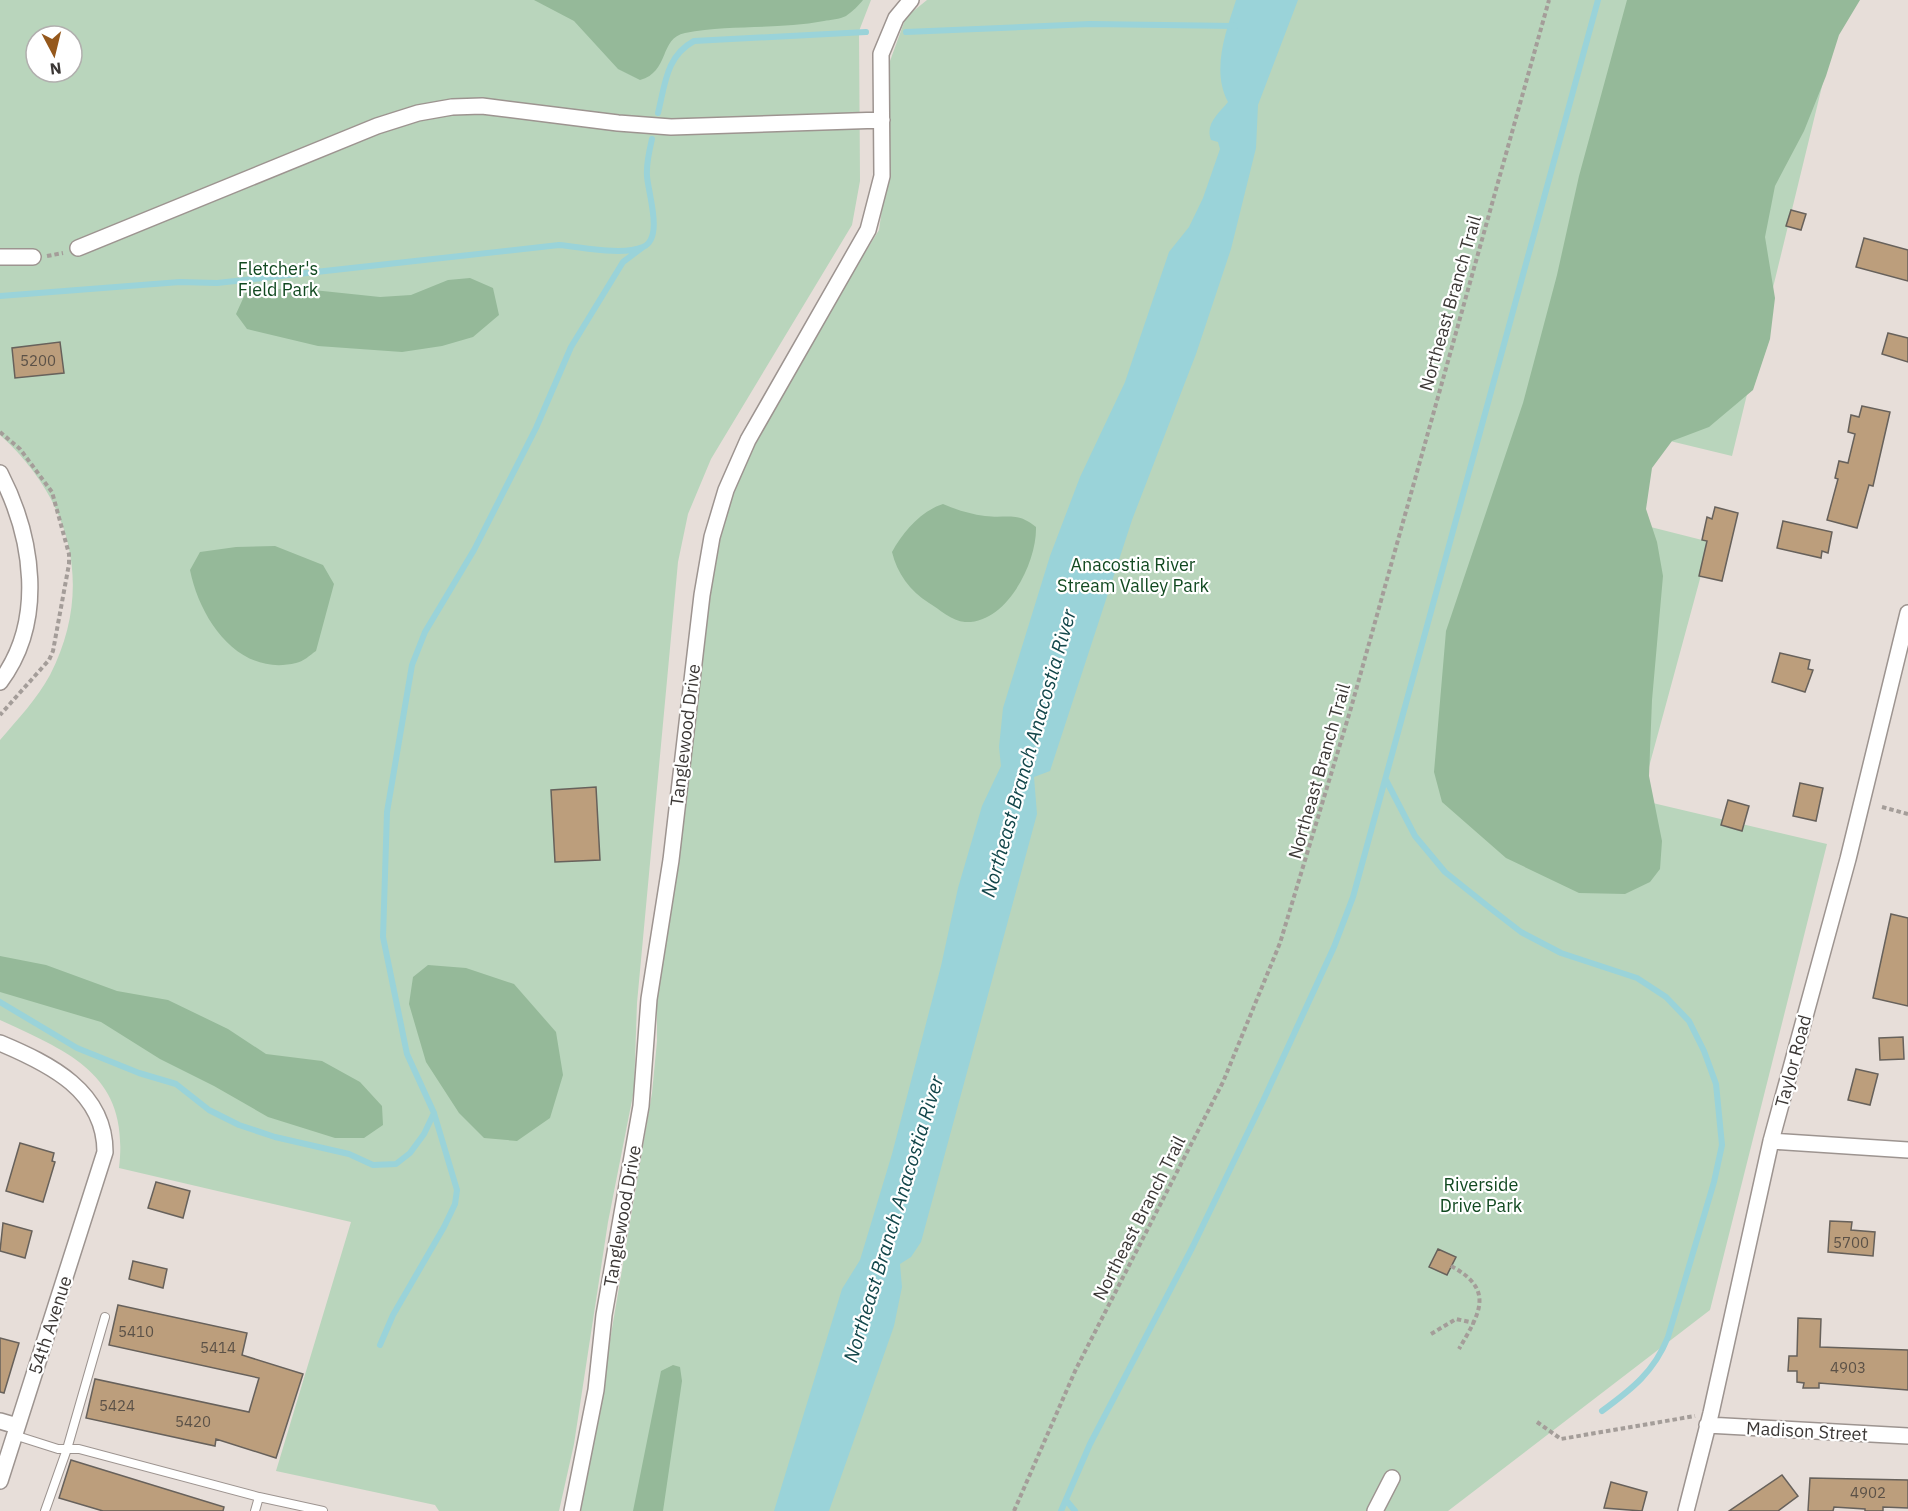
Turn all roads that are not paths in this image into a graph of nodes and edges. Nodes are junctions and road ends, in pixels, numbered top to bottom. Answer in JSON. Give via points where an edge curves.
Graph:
{"nodes":[{"id":1,"x":911,"y":0,"type":"edge"},
{"id":2,"x":882,"y":120,"type":"junction"},
{"id":3,"x":78,"y":248,"type":"road end"},
{"id":4,"x":0,"y":257,"type":"edge"},
{"id":5,"x":33,"y":257,"type":"road end"},
{"id":6,"x":0,"y":473,"type":"edge"},
{"id":7,"x":1908,"y":613,"type":"edge"},
{"id":8,"x":0,"y":682,"type":"edge"},
{"id":9,"x":0,"y":1043,"type":"edge"},
{"id":10,"x":1771,"y":1141,"type":"junction"},
{"id":11,"x":1908,"y":1150,"type":"edge"},
{"id":12,"x":105,"y":1317,"type":"dead end"},
{"id":13,"x":1709,"y":1419,"type":"junction"},
{"id":14,"x":0,"y":1421,"type":"edge"},
{"id":15,"x":15,"y":1431,"type":"junction"},
{"id":16,"x":1908,"y":1436,"type":"edge"},
{"id":17,"x":67,"y":1449,"type":"junction"},
{"id":18,"x":1392,"y":1478,"type":"dead end"},
{"id":19,"x":0,"y":1481,"type":"edge"},
{"id":20,"x":259,"y":1497,"type":"junction"},
{"id":21,"x":45,"y":1511,"type":"edge"},
{"id":22,"x":255,"y":1511,"type":"edge"},
{"id":23,"x":323,"y":1511,"type":"edge"},
{"id":24,"x":572,"y":1511,"type":"edge"},
{"id":25,"x":1375,"y":1511,"type":"edge"},
{"id":26,"x":1686,"y":1511,"type":"edge"}],
"edges":[{"from":1,"to":2,"type":"street","name":"Tanglewood Drive","via":[[896,18],[881,54]]},
{"from":2,"to":3,"type":"street","via":[[671,127],[482,106],[452,107],[377,126]]},
{"from":2,"to":24,"type":"street","name":"Tanglewood Drive","via":[[882,176],[868,230],[748,440],[726,490],[712,537],[671,860],[649,999],[641,1106],[606,1304],[596,1390]]},
{"from":4,"to":5,"type":"street"},
{"from":6,"to":8,"type":"street","via":[[15,502],[29,568],[29,613],[21,647]]},
{"from":7,"to":10,"type":"street","name":"Taylor Road","via":[[1848,859]]},
{"from":9,"to":15,"type":"street","name":"54th Avenue","via":[[60,1073],[92,1103],[104,1133],[105,1152]]},
{"from":10,"to":11,"type":"street"},
{"from":10,"to":13,"type":"street","name":"Taylor Road"},
{"from":12,"to":17,"type":"lane"},
{"from":13,"to":16,"type":"street","name":"Madison Street"},
{"from":13,"to":26,"type":"street","name":"Taylor Road"},
{"from":14,"to":15,"type":"street"},
{"from":15,"to":17,"type":"lane"},
{"from":15,"to":19,"type":"street","name":"54th Avenue"},
{"from":17,"to":20,"type":"lane"},
{"from":17,"to":21,"type":"lane"},
{"from":18,"to":25,"type":"street"},
{"from":20,"to":22,"type":"lane"},
{"from":20,"to":23,"type":"lane"}]}
